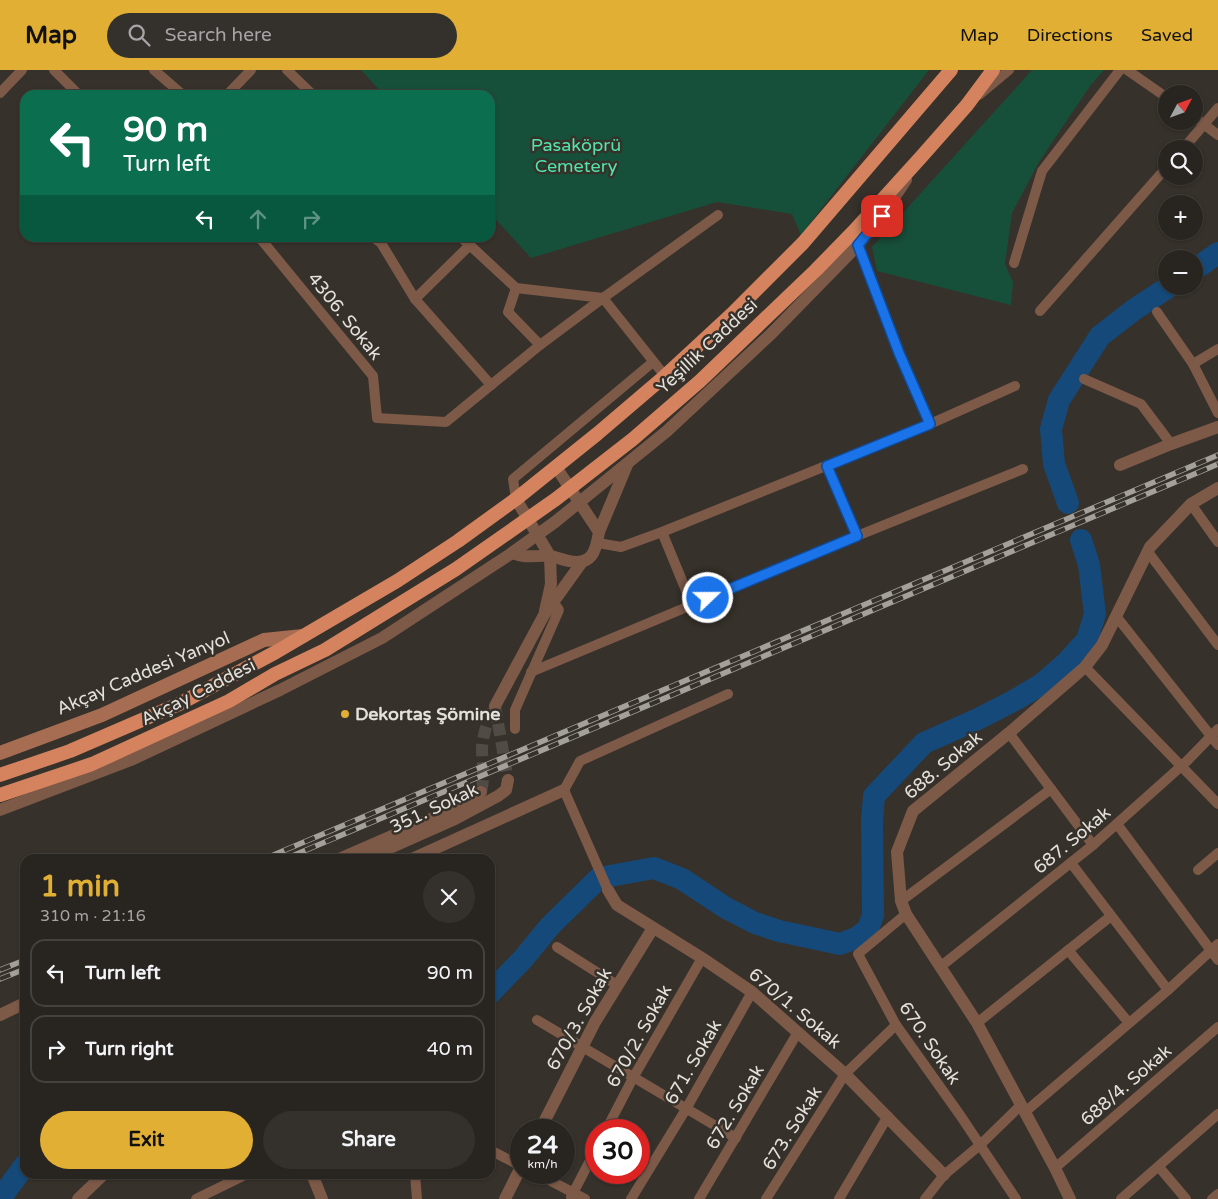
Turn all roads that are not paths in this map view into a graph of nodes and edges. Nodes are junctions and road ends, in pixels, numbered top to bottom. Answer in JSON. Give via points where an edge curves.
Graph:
{"nodes":[{"id":1,"x":22,"y":70,"type":"edge"},
{"id":2,"x":54,"y":70,"type":"edge"},
{"id":3,"x":154,"y":70,"type":"edge"},
{"id":4,"x":251,"y":70,"type":"edge"},
{"id":5,"x":287,"y":70,"type":"edge"},
{"id":6,"x":951,"y":70,"type":"edge"},
{"id":7,"x":993,"y":70,"type":"edge"},
{"id":8,"x":1009,"y":70,"type":"edge"},
{"id":9,"x":1120,"y":70,"type":"edge"},
{"id":10,"x":1127,"y":70,"type":"edge"},
{"id":11,"x":74,"y":90,"type":"edge"},
{"id":12,"x":176,"y":90,"type":"edge"},
{"id":13,"x":232,"y":90,"type":"edge"},
{"id":14,"x":309,"y":90,"type":"edge"},
{"id":15,"x":1158,"y":91,"type":"edge"},
{"id":16,"x":0,"y":93,"type":"edge"},
{"id":17,"x":967,"y":105,"type":"junction"},
{"id":18,"x":1218,"y":108,"type":"edge"},
{"id":19,"x":1205,"y":124,"type":"junction"},
{"id":20,"x":1218,"y":135,"type":"edge"},
{"id":21,"x":1191,"y":140,"type":"edge"},
{"id":22,"x":922,"y":156,"type":"junction"},
{"id":23,"x":1158,"y":177,"type":"edge"},
{"id":24,"x":718,"y":216,"type":"dead end"},
{"id":25,"x":263,"y":242,"type":"edge"},
{"id":26,"x":380,"y":242,"type":"edge"},
{"id":27,"x":465,"y":242,"type":"edge"},
{"id":28,"x":467,"y":242,"type":"edge"},
{"id":29,"x":858,"y":245,"type":"junction"},
{"id":30,"x":1014,"y":263,"type":"dead end"},
{"id":31,"x":516,"y":288,"type":"junction"},
{"id":32,"x":603,"y":298,"type":"junction"},
{"id":33,"x":415,"y":299,"type":"junction"},
{"id":34,"x":1040,"y":311,"type":"dead end"},
{"id":35,"x":1157,"y":312,"type":"dead end"},
{"id":36,"x":540,"y":346,"type":"junction"},
{"id":37,"x":1218,"y":349,"type":"edge"},
{"id":38,"x":653,"y":362,"type":"junction"},
{"id":39,"x":1193,"y":364,"type":"junction"},
{"id":40,"x":665,"y":376,"type":"junction"},
{"id":41,"x":1084,"y":379,"type":"dead end"},
{"id":42,"x":491,"y":385,"type":"junction"},
{"id":43,"x":1015,"y":386,"type":"dead end"},
{"id":44,"x":1218,"y":413,"type":"edge"},
{"id":45,"x":930,"y":424,"type":"junction"},
{"id":46,"x":1218,"y":427,"type":"edge"},
{"id":47,"x":1171,"y":444,"type":"junction"},
{"id":48,"x":628,"y":462,"type":"junction"},
{"id":49,"x":1120,"y":465,"type":"dead end"},
{"id":50,"x":827,"y":466,"type":"junction"},
{"id":51,"x":556,"y":467,"type":"junction"},
{"id":52,"x":1023,"y":469,"type":"dead end"},
{"id":53,"x":570,"y":488,"type":"junction"},
{"id":54,"x":1218,"y":488,"type":"edge"},
{"id":55,"x":516,"y":499,"type":"junction"},
{"id":56,"x":579,"y":502,"type":"junction"},
{"id":57,"x":1191,"y":504,"type":"junction"},
{"id":58,"x":528,"y":519,"type":"junction"},
{"id":59,"x":662,"y":532,"type":"junction"},
{"id":60,"x":537,"y":534,"type":"junction"},
{"id":61,"x":857,"y":536,"type":"junction"},
{"id":62,"x":598,"y":538,"type":"junction"},
{"id":63,"x":1218,"y":542,"type":"edge"},
{"id":64,"x":1149,"y":549,"type":"junction"},
{"id":65,"x":512,"y":553,"type":"junction"},
{"id":66,"x":550,"y":556,"type":"junction"},
{"id":67,"x":582,"y":562,"type":"junction"},
{"id":68,"x":397,"y":581,"type":"joint"},
{"id":69,"x":403,"y":602,"type":"joint"},
{"id":70,"x":554,"y":603,"type":"junction"},
{"id":71,"x":692,"y":605,"type":"junction"},
{"id":72,"x":544,"y":615,"type":"junction"},
{"id":73,"x":1116,"y":616,"type":"junction"},
{"id":74,"x":303,"y":636,"type":"junction"},
{"id":75,"x":1218,"y":645,"type":"edge"},
{"id":76,"x":1085,"y":668,"type":"junction"},
{"id":77,"x":531,"y":672,"type":"junction"},
{"id":78,"x":728,"y":694,"type":"dead end"},
{"id":79,"x":494,"y":706,"type":"dead end"},
{"id":80,"x":515,"y":729,"type":"dead end"},
{"id":81,"x":1009,"y":733,"type":"junction"},
{"id":82,"x":1216,"y":737,"type":"edge"},
{"id":83,"x":0,"y":753,"type":"edge"},
{"id":84,"x":1181,"y":766,"type":"junction"},
{"id":85,"x":0,"y":775,"type":"edge"},
{"id":86,"x":508,"y":780,"type":"dead end"},
{"id":87,"x":1051,"y":789,"type":"junction"},
{"id":88,"x":564,"y":790,"type":"junction"},
{"id":89,"x":480,"y":792,"type":"dead end"},
{"id":90,"x":0,"y":795,"type":"edge"},
{"id":91,"x":1218,"y":804,"type":"edge"},
{"id":92,"x":0,"y":810,"type":"edge"},
{"id":93,"x":1117,"y":824,"type":"junction"},
{"id":94,"x":1093,"y":845,"type":"junction"},
{"id":95,"x":1218,"y":853,"type":"edge"},
{"id":96,"x":350,"y":854,"type":"edge"},
{"id":97,"x":376,"y":854,"type":"edge"},
{"id":98,"x":423,"y":854,"type":"edge"},
{"id":99,"x":1072,"y":863,"type":"junction"},
{"id":100,"x":1198,"y":870,"type":"dead end"},
{"id":101,"x":608,"y":890,"type":"joint"},
{"id":102,"x":900,"y":901,"type":"junction"},
{"id":103,"x":906,"y":914,"type":"junction"},
{"id":104,"x":1111,"y":916,"type":"junction"},
{"id":105,"x":653,"y":928,"type":"junction"},
{"id":106,"x":556,"y":947,"type":"dead end"},
{"id":107,"x":1215,"y":947,"type":"edge"},
{"id":108,"x":1068,"y":950,"type":"junction"},
{"id":109,"x":702,"y":958,"type":"junction"},
{"id":110,"x":1218,"y":960,"type":"edge"},
{"id":111,"x":940,"y":967,"type":"junction"},
{"id":112,"x":618,"y":985,"type":"junction"},
{"id":113,"x":1168,"y":990,"type":"junction"},
{"id":114,"x":752,"y":992,"type":"junction"},
{"id":115,"x":20,"y":1006,"type":"edge"},
{"id":116,"x":0,"y":1015,"type":"edge"},
{"id":117,"x":537,"y":1020,"type":"dead end"},
{"id":118,"x":977,"y":1023,"type":"junction"},
{"id":119,"x":1129,"y":1023,"type":"junction"},
{"id":120,"x":896,"y":1025,"type":"junction"},
{"id":121,"x":1218,"y":1027,"type":"edge"},
{"id":122,"x":798,"y":1032,"type":"junction"},
{"id":123,"x":581,"y":1047,"type":"junction"},
{"id":124,"x":845,"y":1074,"type":"junction"},
{"id":125,"x":633,"y":1078,"type":"junction"},
{"id":126,"x":686,"y":1109,"type":"junction"},
{"id":127,"x":1023,"y":1109,"type":"junction"},
{"id":128,"x":1218,"y":1114,"type":"edge"},
{"id":129,"x":888,"y":1116,"type":"junction"},
{"id":130,"x":545,"y":1119,"type":"edge"},
{"id":131,"x":612,"y":1119,"type":"edge"},
{"id":132,"x":736,"y":1138,"type":"junction"},
{"id":133,"x":980,"y":1145,"type":"junction"},
{"id":134,"x":495,"y":1153,"type":"edge"},
{"id":135,"x":510,"y":1160,"type":"edge"},
{"id":136,"x":1159,"y":1167,"type":"junction"},
{"id":137,"x":1055,"y":1168,"type":"junction"},
{"id":138,"x":585,"y":1171,"type":"edge"},
{"id":139,"x":944,"y":1175,"type":"junction"},
{"id":140,"x":99,"y":1179,"type":"edge"},
{"id":141,"x":237,"y":1179,"type":"edge"},
{"id":142,"x":314,"y":1179,"type":"edge"},
{"id":143,"x":415,"y":1179,"type":"edge"},
{"id":144,"x":512,"y":1184,"type":"edge"},
{"id":145,"x":553,"y":1184,"type":"edge"},
{"id":146,"x":1218,"y":1194,"type":"edge"},
{"id":147,"x":572,"y":1196,"type":"edge"},
{"id":148,"x":78,"y":1199,"type":"edge"},
{"id":149,"x":196,"y":1199,"type":"edge"},
{"id":150,"x":322,"y":1199,"type":"edge"},
{"id":151,"x":417,"y":1199,"type":"edge"},
{"id":152,"x":505,"y":1199,"type":"edge"},
{"id":153,"x":584,"y":1199,"type":"edge"},
{"id":154,"x":630,"y":1199,"type":"edge"},
{"id":155,"x":699,"y":1199,"type":"edge"},
{"id":156,"x":766,"y":1199,"type":"edge"},
{"id":157,"x":839,"y":1199,"type":"edge"},
{"id":158,"x":925,"y":1199,"type":"edge"},
{"id":159,"x":1016,"y":1199,"type":"edge"},
{"id":160,"x":1070,"y":1199,"type":"edge"},
{"id":161,"x":1121,"y":1199,"type":"edge"},
{"id":162,"x":1186,"y":1199,"type":"edge"},
{"id":163,"x":1212,"y":1199,"type":"edge"}],
"edges":[{"from":1,"to":16,"type":"street"},
{"from":2,"to":11,"type":"street"},
{"from":3,"to":12,"type":"street"},
{"from":4,"to":13,"type":"street"},
{"from":5,"to":14,"type":"street"},
{"from":6,"to":40,"type":"highway","name":"Yeşillik Caddesi","via":[[803,243]]},
{"from":7,"to":17,"type":"highway","name":"Yeşillik Caddesi"},
{"from":8,"to":17,"type":"street"},
{"from":9,"to":30,"type":"street","via":[[1042,171]]},
{"from":10,"to":15,"type":"street"},
{"from":17,"to":22,"type":"highway","name":"Yeşillik Caddesi"},
{"from":18,"to":19,"type":"street"},
{"from":19,"to":20,"type":"street"},
{"from":19,"to":21,"type":"street"},
{"from":22,"to":29,"type":"street","via":[[882,216]]},
{"from":22,"to":53,"type":"highway","name":"Yeşillik Caddesi","via":[[816,270],[700,381]]},
{"from":23,"to":34,"type":"street"},
{"from":24,"to":32,"type":"street"},
{"from":25,"to":42,"type":"street","name":"4306. Sokak","via":[[373,376],[377,418],[446,422]]},
{"from":26,"to":33,"type":"street"},
{"from":27,"to":33,"type":"street"},
{"from":28,"to":31,"type":"street"},
{"from":29,"to":45,"type":"street"},
{"from":29,"to":48,"type":"street","via":[[772,333],[667,431]]},
{"from":31,"to":32,"type":"street"},
{"from":31,"to":36,"type":"street","via":[[508,312]]},
{"from":32,"to":36,"type":"street"},
{"from":32,"to":38,"type":"street"},
{"from":33,"to":42,"type":"street"},
{"from":35,"to":39,"type":"street"},
{"from":36,"to":42,"type":"street"},
{"from":37,"to":39,"type":"street"},
{"from":38,"to":40,"type":"street"},
{"from":38,"to":55,"type":"street","via":[[513,479]]},
{"from":39,"to":44,"type":"street"},
{"from":40,"to":51,"type":"highway","name":"Yeşillik Caddesi"},
{"from":41,"to":47,"type":"street","via":[[1141,404]]},
{"from":43,"to":45,"type":"street"},
{"from":45,"to":50,"type":"street"},
{"from":46,"to":47,"type":"street"},
{"from":47,"to":49,"type":"street"},
{"from":48,"to":56,"type":"street"},
{"from":48,"to":62,"type":"street"},
{"from":50,"to":59,"type":"street"},
{"from":50,"to":61,"type":"street"},
{"from":51,"to":53,"type":"street"},
{"from":51,"to":55,"type":"highway","name":"Yeşillik Caddesi"},
{"from":52,"to":61,"type":"street"},
{"from":53,"to":56,"type":"street"},
{"from":53,"to":58,"type":"highway","name":"Yeşillik Caddesi"},
{"from":54,"to":57,"type":"street","name":"688. Sokak"},
{"from":55,"to":58,"type":"street"},
{"from":55,"to":68,"type":"highway","name":"Yeşillik Caddesi"},
{"from":56,"to":60,"type":"street"},
{"from":56,"to":62,"type":"street"},
{"from":57,"to":63,"type":"street"},
{"from":57,"to":64,"type":"street","name":"688. Sokak"},
{"from":58,"to":60,"type":"street"},
{"from":58,"to":69,"type":"highway","name":"Yeşillik Caddesi"},
{"from":59,"to":62,"type":"street","via":[[621,547]]},
{"from":59,"to":71,"type":"street"},
{"from":60,"to":65,"type":"street"},
{"from":60,"to":66,"type":"street"},
{"from":61,"to":71,"type":"street"},
{"from":62,"to":67,"type":"street","via":[[594,553],[589,560]]},
{"from":64,"to":73,"type":"street","name":"688. Sokak"},
{"from":64,"to":75,"type":"street"},
{"from":65,"to":66,"type":"street","via":[[525,557]]},
{"from":65,"to":92,"type":"street","via":[[382,638],[280,690],[131,760]]},
{"from":66,"to":67,"type":"street"},
{"from":66,"to":72,"type":"street","via":[[551,584]]},
{"from":67,"to":70,"type":"street"},
{"from":68,"to":74,"type":"highway","name":"Akçay Caddesi"},
{"from":69,"to":90,"type":"highway","name":"Akçay Caddesi","via":[[325,650],[229,701],[92,764]]},
{"from":70,"to":72,"type":"street"},
{"from":70,"to":77,"type":"street","via":[[559,610]]},
{"from":71,"to":77,"type":"street"},
{"from":72,"to":79,"type":"street"},
{"from":73,"to":76,"type":"street","name":"688. Sokak","via":[[1102,645]]},
{"from":73,"to":82,"type":"street"},
{"from":74,"to":83,"type":"main road","name":"Akçay Caddesi Yanyol","via":[[264,640],[102,714]]},
{"from":74,"to":85,"type":"highway","name":"Akçay Caddesi","via":[[178,704],[70,751]]},
{"from":76,"to":81,"type":"street","name":"688. Sokak"},
{"from":76,"to":84,"type":"street"},
{"from":77,"to":80,"type":"street","via":[[515,710]]},
{"from":78,"to":88,"type":"street","via":[[580,761]]},
{"from":81,"to":87,"type":"street"},
{"from":81,"to":102,"type":"street","name":"688. Sokak","via":[[913,811],[897,852]]},
{"from":82,"to":84,"type":"street","name":"687. Sokak"},
{"from":84,"to":91,"type":"street"},
{"from":84,"to":93,"type":"street","name":"687. Sokak"},
{"from":86,"to":97,"type":"street","name":"351. Sokak","via":[[506,790],[498,796]]},
{"from":87,"to":94,"type":"street"},
{"from":87,"to":102,"type":"street"},
{"from":88,"to":98,"type":"street","name":"351. Sokak"},
{"from":88,"to":101,"type":"street"},
{"from":89,"to":96,"type":"street","via":[[454,809]]},
{"from":93,"to":94,"type":"street","name":"687. Sokak"},
{"from":93,"to":107,"type":"street"},
{"from":94,"to":99,"type":"street","name":"687. Sokak"},
{"from":95,"to":100,"type":"street"},
{"from":99,"to":104,"type":"street"},
{"from":99,"to":111,"type":"street","name":"687. Sokak"},
{"from":101,"to":105,"type":"street","name":"670/1. Sokak","via":[[617,905]]},
{"from":102,"to":103,"type":"street","name":"688. Sokak"},
{"from":103,"to":111,"type":"street","name":"688. Sokak"},
{"from":103,"to":120,"type":"street","name":"670. Sokak","via":[[858,954]]},
{"from":104,"to":108,"type":"street"},
{"from":104,"to":113,"type":"street"},
{"from":105,"to":109,"type":"street","name":"670/1. Sokak"},
{"from":105,"to":112,"type":"street","name":"670/3. Sokak"},
{"from":106,"to":112,"type":"street"},
{"from":107,"to":110,"type":"street"},
{"from":107,"to":113,"type":"street"},
{"from":108,"to":118,"type":"street"},
{"from":108,"to":119,"type":"street"},
{"from":109,"to":114,"type":"street","name":"670/1. Sokak"},
{"from":109,"to":125,"type":"street","name":"670/2. Sokak"},
{"from":111,"to":118,"type":"street","name":"688. Sokak"},
{"from":112,"to":123,"type":"street","name":"670/3. Sokak"},
{"from":113,"to":119,"type":"street"},
{"from":114,"to":122,"type":"street","name":"670/1. Sokak"},
{"from":114,"to":126,"type":"street","name":"671. Sokak"},
{"from":115,"to":116,"type":"street"},
{"from":117,"to":123,"type":"street"},
{"from":118,"to":127,"type":"street","name":"688. Sokak"},
{"from":119,"to":127,"type":"street"},
{"from":120,"to":124,"type":"street","name":"673. Sokak"},
{"from":120,"to":133,"type":"street","name":"670. Sokak"},
{"from":121,"to":137,"type":"street","name":"688/4. Sokak"},
{"from":122,"to":124,"type":"street","name":"670/1. Sokak"},
{"from":122,"to":132,"type":"street","name":"672. Sokak"},
{"from":123,"to":125,"type":"street"},
{"from":123,"to":130,"type":"street","name":"670/3. Sokak"},
{"from":124,"to":129,"type":"street","name":"670/1. Sokak"},
{"from":124,"to":156,"type":"street","name":"673. Sokak"},
{"from":125,"to":126,"type":"street"},
{"from":125,"to":131,"type":"street","name":"670/2. Sokak"},
{"from":126,"to":132,"type":"street"},
{"from":126,"to":154,"type":"street","name":"671. Sokak"},
{"from":127,"to":133,"type":"street"},
{"from":127,"to":137,"type":"street","name":"688. Sokak"},
{"from":128,"to":136,"type":"street"},
{"from":129,"to":139,"type":"street","name":"670/1. Sokak"},
{"from":129,"to":157,"type":"street"},
{"from":132,"to":155,"type":"street","name":"672. Sokak"},
{"from":133,"to":139,"type":"street"},
{"from":133,"to":159,"type":"street","name":"670. Sokak"},
{"from":134,"to":135,"type":"street"},
{"from":136,"to":161,"type":"street"},
{"from":136,"to":162,"type":"street"},
{"from":137,"to":160,"type":"street","name":"688. Sokak"},
{"from":138,"to":147,"type":"street"},
{"from":139,"to":158,"type":"street"},
{"from":140,"to":148,"type":"street"},
{"from":141,"to":149,"type":"street"},
{"from":142,"to":150,"type":"street"},
{"from":143,"to":151,"type":"street"},
{"from":144,"to":152,"type":"street"},
{"from":145,"to":147,"type":"street"},
{"from":146,"to":163,"type":"street"},
{"from":147,"to":153,"type":"street"}]}
